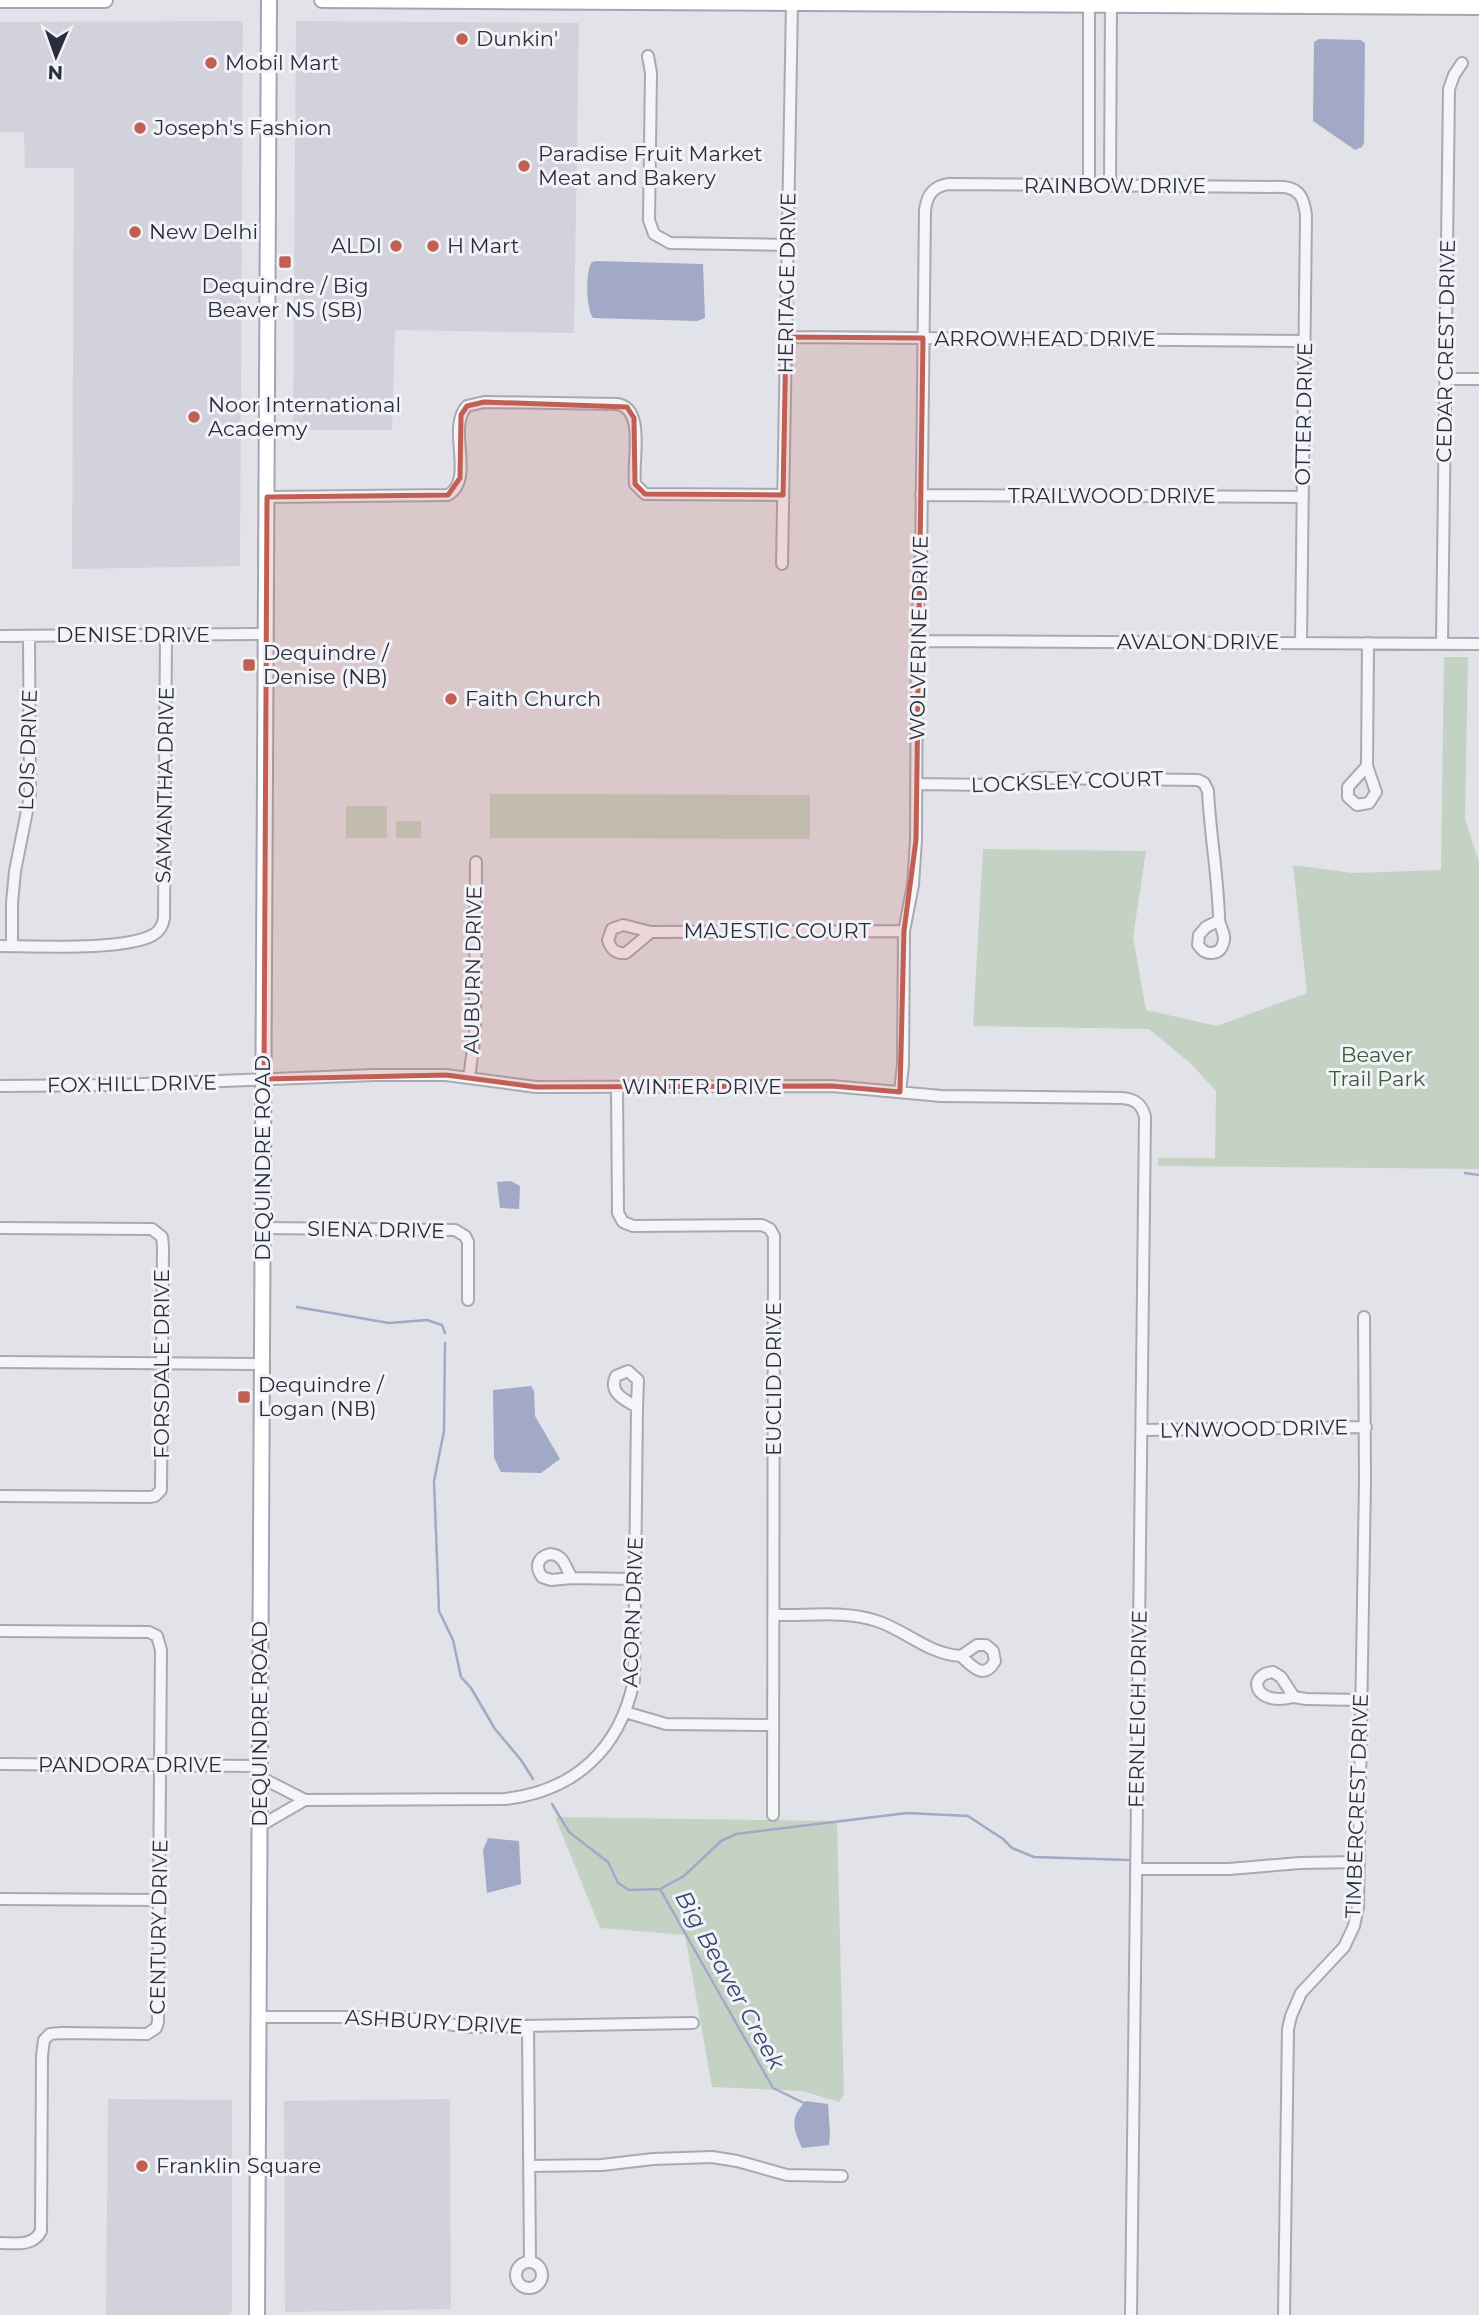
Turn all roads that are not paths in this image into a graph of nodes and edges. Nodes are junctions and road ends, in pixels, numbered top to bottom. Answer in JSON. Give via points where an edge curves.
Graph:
{"nodes":[{"id":1,"x":0,"y":0,"type":"edge"},
{"id":2,"x":105,"y":0,"type":"edge"},
{"id":3,"x":270,"y":0,"type":"edge"},
{"id":4,"x":322,"y":0,"type":"edge"},
{"id":5,"x":644,"y":1,"type":"edge"},
{"id":6,"x":723,"y":1,"type":"edge"},
{"id":7,"x":997,"y":2,"type":"edge"},
{"id":8,"x":1088,"y":2,"type":"edge"},
{"id":9,"x":792,"y":3,"type":"junction"},
{"id":10,"x":1111,"y":5,"type":"junction"},
{"id":11,"x":1479,"y":7,"type":"edge"},
{"id":12,"x":648,"y":56,"type":"dead end"},
{"id":13,"x":1462,"y":63,"type":"dead end"},
{"id":14,"x":1090,"y":81,"type":"junction"},
{"id":15,"x":1111,"y":81,"type":"junction"},
{"id":16,"x":1089,"y":185,"type":"junction"},
{"id":17,"x":1110,"y":185,"type":"junction"},
{"id":18,"x":936,"y":187,"type":"joint"},
{"id":19,"x":1295,"y":189,"type":"joint"},
{"id":20,"x":788,"y":245,"type":"junction"},
{"id":21,"x":786,"y":337,"type":"junction"},
{"id":22,"x":923,"y":338,"type":"junction"},
{"id":23,"x":1305,"y":341,"type":"junction"},
{"id":24,"x":1445,"y":379,"type":"junction"},
{"id":25,"x":1479,"y":379,"type":"edge"},
{"id":26,"x":783,"y":495,"type":"junction"},
{"id":27,"x":921,"y":495,"type":"junction"},
{"id":28,"x":267,"y":497,"type":"junction"},
{"id":29,"x":1303,"y":497,"type":"junction"},
{"id":30,"x":782,"y":564,"type":"dead end"},
{"id":31,"x":166,"y":634,"type":"junction"},
{"id":32,"x":266,"y":634,"type":"junction"},
{"id":33,"x":0,"y":636,"type":"edge"},
{"id":34,"x":29,"y":636,"type":"junction"},
{"id":35,"x":917,"y":640,"type":"junction"},
{"id":36,"x":1300,"y":643,"type":"junction"},
{"id":37,"x":1368,"y":643,"type":"junction"},
{"id":38,"x":1442,"y":643,"type":"junction"},
{"id":39,"x":1479,"y":644,"type":"edge"},
{"id":40,"x":1367,"y":766,"type":"dead end"},
{"id":41,"x":916,"y":784,"type":"junction"},
{"id":42,"x":476,"y":862,"type":"dead end"},
{"id":43,"x":1218,"y":921,"type":"dead end"},
{"id":44,"x":904,"y":931,"type":"junction"},
{"id":45,"x":651,"y":932,"type":"dead end"},
{"id":46,"x":0,"y":946,"type":"edge"},
{"id":47,"x":12,"y":946,"type":"junction"},
{"id":48,"x":469,"y":1078,"type":"junction"},
{"id":49,"x":264,"y":1079,"type":"junction"},
{"id":50,"x":0,"y":1086,"type":"edge"},
{"id":51,"x":617,"y":1087,"type":"junction"},
{"id":52,"x":900,"y":1092,"type":"junction"},
{"id":53,"x":1140,"y":1105,"type":"joint"},
{"id":54,"x":0,"y":1228,"type":"edge"},
{"id":55,"x":263,"y":1228,"type":"junction"},
{"id":56,"x":468,"y":1300,"type":"dead end"},
{"id":57,"x":1364,"y":1317,"type":"dead end"},
{"id":58,"x":0,"y":1362,"type":"edge"},
{"id":59,"x":162,"y":1363,"type":"junction"},
{"id":60,"x":262,"y":1364,"type":"junction"},
{"id":61,"x":637,"y":1407,"type":"dead end"},
{"id":62,"x":1366,"y":1427,"type":"junction"},
{"id":63,"x":1142,"y":1430,"type":"junction"},
{"id":64,"x":0,"y":1496,"type":"edge"},
{"id":65,"x":572,"y":1578,"type":"dead end"},
{"id":66,"x":636,"y":1579,"type":"junction"},
{"id":67,"x":774,"y":1615,"type":"junction"},
{"id":68,"x":0,"y":1631,"type":"edge"},
{"id":69,"x":961,"y":1656,"type":"dead end"},
{"id":70,"x":1294,"y":1697,"type":"dead end"},
{"id":71,"x":1360,"y":1699,"type":"junction"},
{"id":72,"x":625,"y":1712,"type":"junction"},
{"id":73,"x":774,"y":1725,"type":"junction"},
{"id":74,"x":0,"y":1764,"type":"edge"},
{"id":75,"x":160,"y":1765,"type":"junction"},
{"id":76,"x":260,"y":1771,"type":"junction"},
{"id":77,"x":305,"y":1800,"type":"junction"},
{"id":78,"x":773,"y":1815,"type":"dead end"},
{"id":79,"x":260,"y":1826,"type":"junction"},
{"id":80,"x":1358,"y":1862,"type":"junction"},
{"id":81,"x":1136,"y":1870,"type":"junction"},
{"id":82,"x":0,"y":1899,"type":"edge"},
{"id":83,"x":160,"y":1900,"type":"junction"},
{"id":84,"x":259,"y":2017,"type":"junction"},
{"id":85,"x":693,"y":2023,"type":"dead end"},
{"id":86,"x":528,"y":2027,"type":"junction"},
{"id":87,"x":530,"y":2166,"type":"junction"},
{"id":88,"x":842,"y":2176,"type":"dead end"},
{"id":89,"x":0,"y":2243,"type":"edge"},
{"id":90,"x":530,"y":2262,"type":"dead end"},
{"id":91,"x":257,"y":2315,"type":"edge"},
{"id":92,"x":1131,"y":2315,"type":"edge"},
{"id":93,"x":1284,"y":2315,"type":"edge"}],
"edges":[{"from":1,"to":2,"type":"main road"},
{"from":3,"to":28,"type":"main road","name":"DEQUINDRE ROAD"},
{"from":4,"to":5,"type":"main road"},
{"from":5,"to":6,"type":"main road"},
{"from":6,"to":9,"type":"main road"},
{"from":7,"to":8,"type":"main road"},
{"from":7,"to":9,"type":"main road"},
{"from":8,"to":10,"type":"main road"},
{"from":8,"to":14,"type":"street"},
{"from":9,"to":20,"type":"street","name":"HERITAGE DRIVE"},
{"from":10,"to":11,"type":"main road"},
{"from":10,"to":15,"type":"street"},
{"from":12,"to":20,"type":"street","via":[[649,220],[654,234],[670,243]]},
{"from":13,"to":24,"type":"street","name":"CEDAR CREST DRIVE","via":[[1449,89]]},
{"from":14,"to":15,"type":"street"},
{"from":14,"to":16,"type":"street"},
{"from":15,"to":17,"type":"street"},
{"from":16,"to":17,"type":"street","name":"RAINBOW DRIVE"},
{"from":16,"to":18,"type":"street","name":"RAINBOW DRIVE"},
{"from":17,"to":19,"type":"street","name":"RAINBOW DRIVE"},
{"from":18,"to":22,"type":"street","name":"WOLVERINE DRIVE","via":[[925,210]]},
{"from":19,"to":23,"type":"street","name":"OTTER DRIVE","via":[[1306,215]]},
{"from":20,"to":21,"type":"street","name":"HERITAGE DRIVE"},
{"from":21,"to":22,"type":"street","name":"ARROWHEAD DRIVE"},
{"from":21,"to":26,"type":"street","name":"HERITAGE DRIVE"},
{"from":22,"to":23,"type":"street","name":"ARROWHEAD DRIVE"},
{"from":22,"to":27,"type":"street","name":"WOLVERINE DRIVE"},
{"from":23,"to":29,"type":"street","name":"OTTER DRIVE"},
{"from":24,"to":25,"type":"street"},
{"from":24,"to":38,"type":"street","name":"CEDAR CREST DRIVE"},
{"from":26,"to":28,"type":"street","via":[[645,494],[635,484],[634,418],[627,407],[484,402],[467,406],[461,415],[460,478],[448,495]]},
{"from":26,"to":30,"type":"street","name":"HERITAGE DRIVE"},
{"from":27,"to":29,"type":"street","name":"TRAILWOOD DRIVE"},
{"from":27,"to":35,"type":"street","name":"WOLVERINE DRIVE"},
{"from":28,"to":32,"type":"main road","name":"DEQUINDRE ROAD"},
{"from":29,"to":36,"type":"street","name":"OTTER DRIVE"},
{"from":31,"to":32,"type":"street","name":"DENISE DRIVE"},
{"from":31,"to":34,"type":"street","name":"DENISE DRIVE"},
{"from":31,"to":47,"type":"street","name":"SAMANTHA DRIVE","via":[[161,928],[139,940],[106,944]]},
{"from":32,"to":49,"type":"main road","name":"DEQUINDRE ROAD"},
{"from":33,"to":34,"type":"street","name":"DENISE DRIVE"},
{"from":34,"to":47,"type":"street","name":"LOIS DRIVE","via":[[30,796],[14,878]]},
{"from":35,"to":36,"type":"street","name":"AVALON DRIVE"},
{"from":35,"to":41,"type":"street","name":"WOLVERINE DRIVE"},
{"from":36,"to":37,"type":"street","name":"AVALON DRIVE"},
{"from":37,"to":38,"type":"street","name":"AVALON DRIVE"},
{"from":37,"to":40,"type":"street"},
{"from":38,"to":39,"type":"street","name":"AVALON DRIVE"},
{"from":41,"to":43,"type":"street","name":"LOCKSLEY COURT","via":[[989,785],[1040,778],[1198,780],[1208,792]]},
{"from":41,"to":44,"type":"street","name":"WOLVERINE DRIVE","via":[[915,860]]},
{"from":42,"to":48,"type":"street","name":"AUBURN DRIVE","via":[[475,1034]]},
{"from":44,"to":45,"type":"street","name":"MAJESTIC COURT"},
{"from":44,"to":52,"type":"street","name":"WOLVERINE DRIVE"},
{"from":46,"to":47,"type":"street"},
{"from":48,"to":49,"type":"street","name":"WINTER DRIVE","via":[[406,1074]]},
{"from":48,"to":51,"type":"street","name":"WINTER DRIVE","via":[[523,1087]]},
{"from":49,"to":50,"type":"street","name":"FOX HILL DRIVE"},
{"from":49,"to":55,"type":"main road","name":"DEQUINDRE ROAD"},
{"from":51,"to":52,"type":"street","name":"WINTER DRIVE","via":[[832,1086]]},
{"from":51,"to":67,"type":"street","name":"EUCLID DRIVE","via":[[618,1213],[623,1222],[633,1226],[762,1225],[774,1236]]},
{"from":52,"to":53,"type":"street","name":"WINTER DRIVE","via":[[1122,1098]]},
{"from":53,"to":63,"type":"street","name":"FERNLEIGH DRIVE","via":[[1145,1117]]},
{"from":54,"to":59,"type":"street","name":"FORSDALE DRIVE","via":[[152,1229],[159,1233],[163,1246]]},
{"from":55,"to":56,"type":"street","name":"SIENA DRIVE","via":[[455,1230],[468,1242]]},
{"from":55,"to":60,"type":"main road","name":"DEQUINDRE ROAD"},
{"from":57,"to":62,"type":"street","name":"TIMBERCREST DRIVE"},
{"from":58,"to":59,"type":"street"},
{"from":59,"to":60,"type":"street"},
{"from":59,"to":64,"type":"street","name":"FORSDALE DRIVE","via":[[162,1485],[158,1494]]},
{"from":60,"to":76,"type":"main road","name":"DEQUINDRE ROAD"},
{"from":61,"to":66,"type":"street","name":"ACORN DRIVE"},
{"from":62,"to":63,"type":"street","name":"LYNWOOD DRIVE"},
{"from":62,"to":71,"type":"street","name":"TIMBERCREST DRIVE"},
{"from":63,"to":81,"type":"street","name":"FERNLEIGH DRIVE"},
{"from":65,"to":66,"type":"street"},
{"from":66,"to":72,"type":"street","name":"ACORN DRIVE","via":[[634,1680]]},
{"from":67,"to":69,"type":"street","via":[[863,1617],[938,1652]]},
{"from":67,"to":73,"type":"street","name":"EUCLID DRIVE"},
{"from":68,"to":75,"type":"street","name":"CENTURY DRIVE","via":[[149,1632],[157,1636],[161,1650]]},
{"from":70,"to":71,"type":"street"},
{"from":71,"to":80,"type":"street","name":"TIMBERCREST DRIVE"},
{"from":72,"to":73,"type":"street","via":[[666,1724]]},
{"from":72,"to":77,"type":"street","name":"ACORN DRIVE","via":[[595,1759],[571,1778],[538,1793],[494,1800]]},
{"from":73,"to":78,"type":"street","name":"EUCLID DRIVE"},
{"from":74,"to":75,"type":"street","name":"PANDORA DRIVE"},
{"from":75,"to":76,"type":"street","name":"PANDORA DRIVE"},
{"from":75,"to":83,"type":"street","name":"CENTURY DRIVE"},
{"from":76,"to":77,"type":"street","name":"ACORN DRIVE"},
{"from":76,"to":79,"type":"main road","name":"DEQUINDRE ROAD"},
{"from":77,"to":79,"type":"street"},
{"from":79,"to":84,"type":"main road","name":"DEQUINDRE ROAD"},
{"from":80,"to":81,"type":"street"},
{"from":80,"to":93,"type":"street","name":"TIMBERCREST DRIVE","via":[[1358,1907],[1349,1937],[1336,1958],[1308,1983],[1290,2016]]},
{"from":81,"to":92,"type":"street","name":"FERNLEIGH DRIVE"},
{"from":82,"to":83,"type":"street"},
{"from":83,"to":89,"type":"street","name":"CENTURY DRIVE","via":[[156,2028],[147,2034],[54,2033],[44,2040],[41,2231],[29,2242]]},
{"from":84,"to":86,"type":"street","name":"ASHBURY DRIVE","via":[[400,2017],[468,2027]]},
{"from":84,"to":91,"type":"main road","name":"DEQUINDRE ROAD"},
{"from":85,"to":86,"type":"street","name":"ASHBURY DRIVE"},
{"from":86,"to":87,"type":"street"},
{"from":87,"to":88,"type":"street","via":[[712,2157],[787,2175]]},
{"from":87,"to":90,"type":"street"}]}
